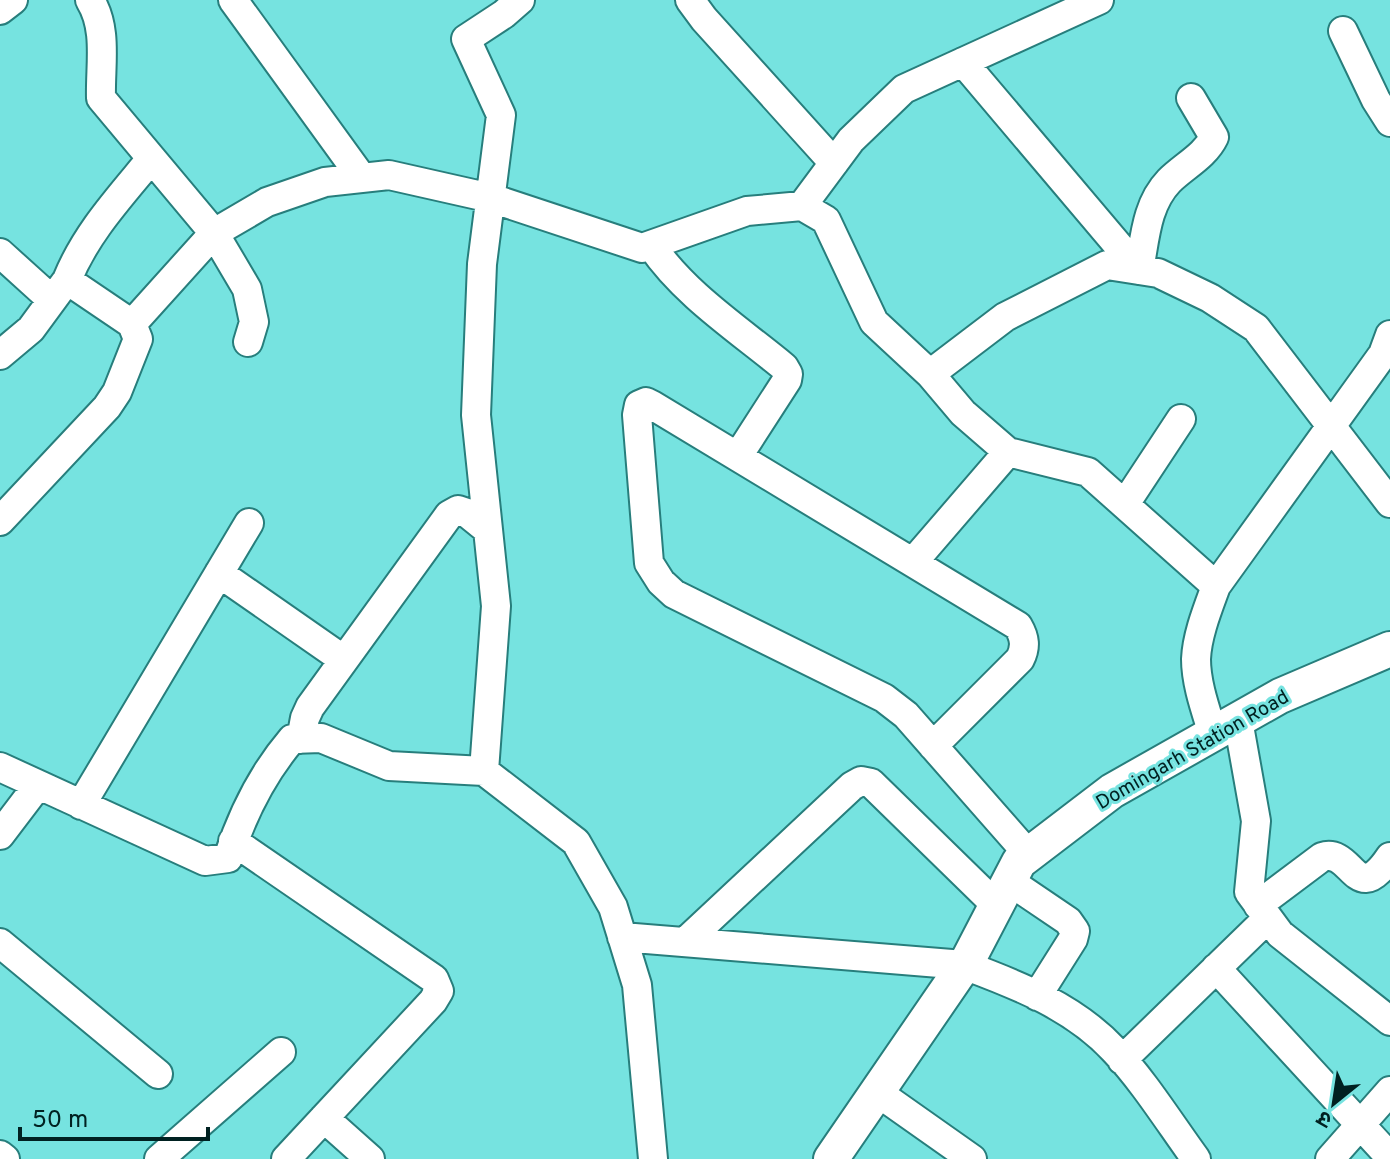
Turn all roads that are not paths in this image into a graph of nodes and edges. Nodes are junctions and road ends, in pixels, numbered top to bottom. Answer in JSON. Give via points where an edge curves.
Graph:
{"nodes":[{"id":1,"x":13,"y":0,"type":"edge"},
{"id":2,"x":90,"y":0,"type":"edge"},
{"id":3,"x":233,"y":0,"type":"edge"},
{"id":4,"x":520,"y":0,"type":"edge"},
{"id":5,"x":690,"y":0,"type":"edge"},
{"id":6,"x":1099,"y":0,"type":"edge"},
{"id":7,"x":0,"y":10,"type":"edge"},
{"id":8,"x":1343,"y":31,"type":"dead end"},
{"id":9,"x":963,"y":62,"type":"junction"},
{"id":10,"x":1191,"y":98,"type":"dead end"},
{"id":11,"x":1390,"y":122,"type":"edge"},
{"id":12,"x":151,"y":159,"type":"junction"},
{"id":13,"x":834,"y":163,"type":"junction"},
{"id":14,"x":362,"y":178,"type":"junction"},
{"id":15,"x":491,"y":198,"type":"junction"},
{"id":16,"x":802,"y":206,"type":"junction"},
{"id":17,"x":214,"y":233,"type":"junction"},
{"id":18,"x":651,"y":245,"type":"junction"},
{"id":19,"x":0,"y":253,"type":"edge"},
{"id":20,"x":1139,"y":270,"type":"junction"},
{"id":21,"x":59,"y":290,"type":"junction"},
{"id":22,"x":132,"y":324,"type":"junction"},
{"id":23,"x":1390,"y":335,"type":"edge"},
{"id":24,"x":248,"y":342,"type":"dead end"},
{"id":25,"x":0,"y":355,"type":"edge"},
{"id":26,"x":930,"y":374,"type":"junction"},
{"id":27,"x":1181,"y":419,"type":"dead end"},
{"id":28,"x":1331,"y":426,"type":"junction"},
{"id":29,"x":1008,"y":452,"type":"junction"},
{"id":30,"x":738,"y":456,"type":"junction"},
{"id":31,"x":1390,"y":503,"type":"edge"},
{"id":32,"x":1125,"y":504,"type":"junction"},
{"id":33,"x":0,"y":521,"type":"edge"},
{"id":34,"x":249,"y":523,"type":"dead end"},
{"id":35,"x":488,"y":530,"type":"junction"},
{"id":36,"x":914,"y":561,"type":"junction"},
{"id":37,"x":219,"y":573,"type":"junction"},
{"id":38,"x":1216,"y":586,"type":"junction"},
{"id":39,"x":1390,"y":649,"type":"edge"},
{"id":40,"x":344,"y":660,"type":"junction"},
{"id":41,"x":1226,"y":727,"type":"junction"},
{"id":42,"x":301,"y":739,"type":"junction"},
{"id":43,"x":933,"y":746,"type":"junction"},
{"id":44,"x":1,"y":769,"type":"edge"},
{"id":45,"x":484,"y":771,"type":"junction"},
{"id":46,"x":38,"y":785,"type":"junction"},
{"id":47,"x":81,"y":805,"type":"junction"},
{"id":48,"x":0,"y":835,"type":"edge"},
{"id":49,"x":233,"y":841,"type":"junction"},
{"id":50,"x":1390,"y":857,"type":"edge"},
{"id":51,"x":1012,"y":880,"type":"junction"},
{"id":52,"x":1263,"y":911,"type":"junction"},
{"id":53,"x":622,"y":937,"type":"junction"},
{"id":54,"x":685,"y":942,"type":"junction"},
{"id":55,"x":0,"y":943,"type":"edge"},
{"id":56,"x":964,"y":965,"type":"junction"},
{"id":57,"x":1216,"y":968,"type":"junction"},
{"id":58,"x":1037,"y":996,"type":"junction"},
{"id":59,"x":1390,"y":1021,"type":"edge"},
{"id":60,"x":281,"y":1052,"type":"dead end"},
{"id":61,"x":1122,"y":1060,"type":"junction"},
{"id":62,"x":158,"y":1074,"type":"dead end"},
{"id":63,"x":1390,"y":1091,"type":"edge"},
{"id":64,"x":877,"y":1092,"type":"junction"},
{"id":65,"x":324,"y":1118,"type":"junction"},
{"id":66,"x":1360,"y":1123,"type":"junction"},
{"id":67,"x":176,"y":1154,"type":"edge"},
{"id":68,"x":1390,"y":1157,"type":"edge"},
{"id":69,"x":286,"y":1159,"type":"edge"},
{"id":70,"x":370,"y":1159,"type":"edge"},
{"id":71,"x":653,"y":1159,"type":"edge"},
{"id":72,"x":831,"y":1159,"type":"edge"},
{"id":73,"x":972,"y":1159,"type":"edge"},
{"id":74,"x":1196,"y":1159,"type":"edge"},
{"id":75,"x":1330,"y":1159,"type":"edge"}],
"edges":[{"from":1,"to":7,"type":"street"},
{"from":2,"to":12,"type":"street","via":[[101,27],[101,98]]},
{"from":3,"to":14,"type":"street"},
{"from":4,"to":15,"type":"street","via":[[466,39],[501,115]]},
{"from":5,"to":13,"type":"street"},
{"from":6,"to":9,"type":"street"},
{"from":8,"to":11,"type":"street"},
{"from":9,"to":13,"type":"street","via":[[904,89]]},
{"from":9,"to":20,"type":"street"},
{"from":10,"to":20,"type":"street","via":[[1214,137],[1151,206]]},
{"from":12,"to":17,"type":"street"},
{"from":12,"to":21,"type":"street","via":[[93,229]]},
{"from":13,"to":16,"type":"street"},
{"from":14,"to":15,"type":"street","via":[[389,175]]},
{"from":14,"to":17,"type":"street","via":[[325,182],[267,202]]},
{"from":15,"to":18,"type":"street","via":[[642,248]]},
{"from":15,"to":35,"type":"street","via":[[482,264],[476,415]]},
{"from":16,"to":18,"type":"street","via":[[747,211]]},
{"from":16,"to":26,"type":"street","via":[[826,220],[874,322]]},
{"from":17,"to":22,"type":"street"},
{"from":17,"to":24,"type":"street","via":[[247,289],[254,322]]},
{"from":18,"to":30,"type":"street","via":[[686,287],[788,374]]},
{"from":19,"to":21,"type":"street"},
{"from":20,"to":26,"type":"street","via":[[1107,265],[1005,317]]},
{"from":20,"to":28,"type":"street","via":[[1158,273],[1210,298],[1256,328]]},
{"from":21,"to":22,"type":"street"},
{"from":21,"to":25,"type":"street","via":[[31,329]]},
{"from":22,"to":33,"type":"street","via":[[138,339],[107,407]]},
{"from":23,"to":28,"type":"street","via":[[1383,354]]},
{"from":26,"to":29,"type":"street","via":[[963,413]]},
{"from":27,"to":32,"type":"street"},
{"from":28,"to":31,"type":"street"},
{"from":28,"to":38,"type":"street"},
{"from":29,"to":32,"type":"street","via":[[1088,472]]},
{"from":29,"to":36,"type":"street"},
{"from":30,"to":36,"type":"street"},
{"from":30,"to":43,"type":"street","via":[[652,405],[639,405],[649,563],[661,582],[674,594],[884,698]]},
{"from":32,"to":38,"type":"street"},
{"from":34,"to":37,"type":"street"},
{"from":35,"to":40,"type":"street","via":[[467,513],[449,515]]},
{"from":35,"to":45,"type":"street","via":[[496,606]]},
{"from":36,"to":43,"type":"street","via":[[1018,626],[1025,648]]},
{"from":37,"to":40,"type":"street"},
{"from":37,"to":47,"type":"street"},
{"from":38,"to":41,"type":"street","via":[[1196,660],[1202,698]]},
{"from":39,"to":41,"type":"street","name":"Domingarh Station Road","via":[[1280,696]]},
{"from":40,"to":42,"type":"street","via":[[310,707]]},
{"from":41,"to":51,"type":"street","name":"Domingarh Station Road","via":[[1112,791]]},
{"from":41,"to":52,"type":"street","via":[[1256,821],[1249,892]]},
{"from":42,"to":45,"type":"street","via":[[321,738],[389,766]]},
{"from":42,"to":49,"type":"street","via":[[292,739],[270,764]]},
{"from":43,"to":51,"type":"street"},
{"from":44,"to":46,"type":"street"},
{"from":45,"to":53,"type":"street","via":[[576,842],[613,907]]},
{"from":46,"to":47,"type":"street"},
{"from":46,"to":48,"type":"street"},
{"from":47,"to":49,"type":"street","via":[[205,861],[228,858]]},
{"from":49,"to":65,"type":"street","via":[[434,979],[439,991]]},
{"from":50,"to":52,"type":"street","via":[[1366,879],[1329,854]]},
{"from":51,"to":54,"type":"street","via":[[861,781]]},
{"from":51,"to":56,"type":"street","name":"Domingarh Station Road"},
{"from":51,"to":58,"type":"street","via":[[1075,931]]},
{"from":52,"to":57,"type":"street"},
{"from":52,"to":59,"type":"street","via":[[1280,934]]},
{"from":53,"to":54,"type":"street"},
{"from":53,"to":71,"type":"street","via":[[637,985]]},
{"from":54,"to":56,"type":"street"},
{"from":55,"to":62,"type":"street"},
{"from":56,"to":58,"type":"street"},
{"from":56,"to":64,"type":"street","name":"Domingarh Station Road"},
{"from":57,"to":61,"type":"street"},
{"from":57,"to":66,"type":"street"},
{"from":58,"to":61,"type":"street","via":[[1082,1021]]},
{"from":60,"to":67,"type":"street"},
{"from":61,"to":74,"type":"street"},
{"from":63,"to":66,"type":"street"},
{"from":64,"to":72,"type":"street","name":"Domingarh Station Road"},
{"from":64,"to":73,"type":"street"},
{"from":65,"to":69,"type":"street"},
{"from":65,"to":70,"type":"street"},
{"from":66,"to":68,"type":"street"},
{"from":66,"to":75,"type":"street"}]}
